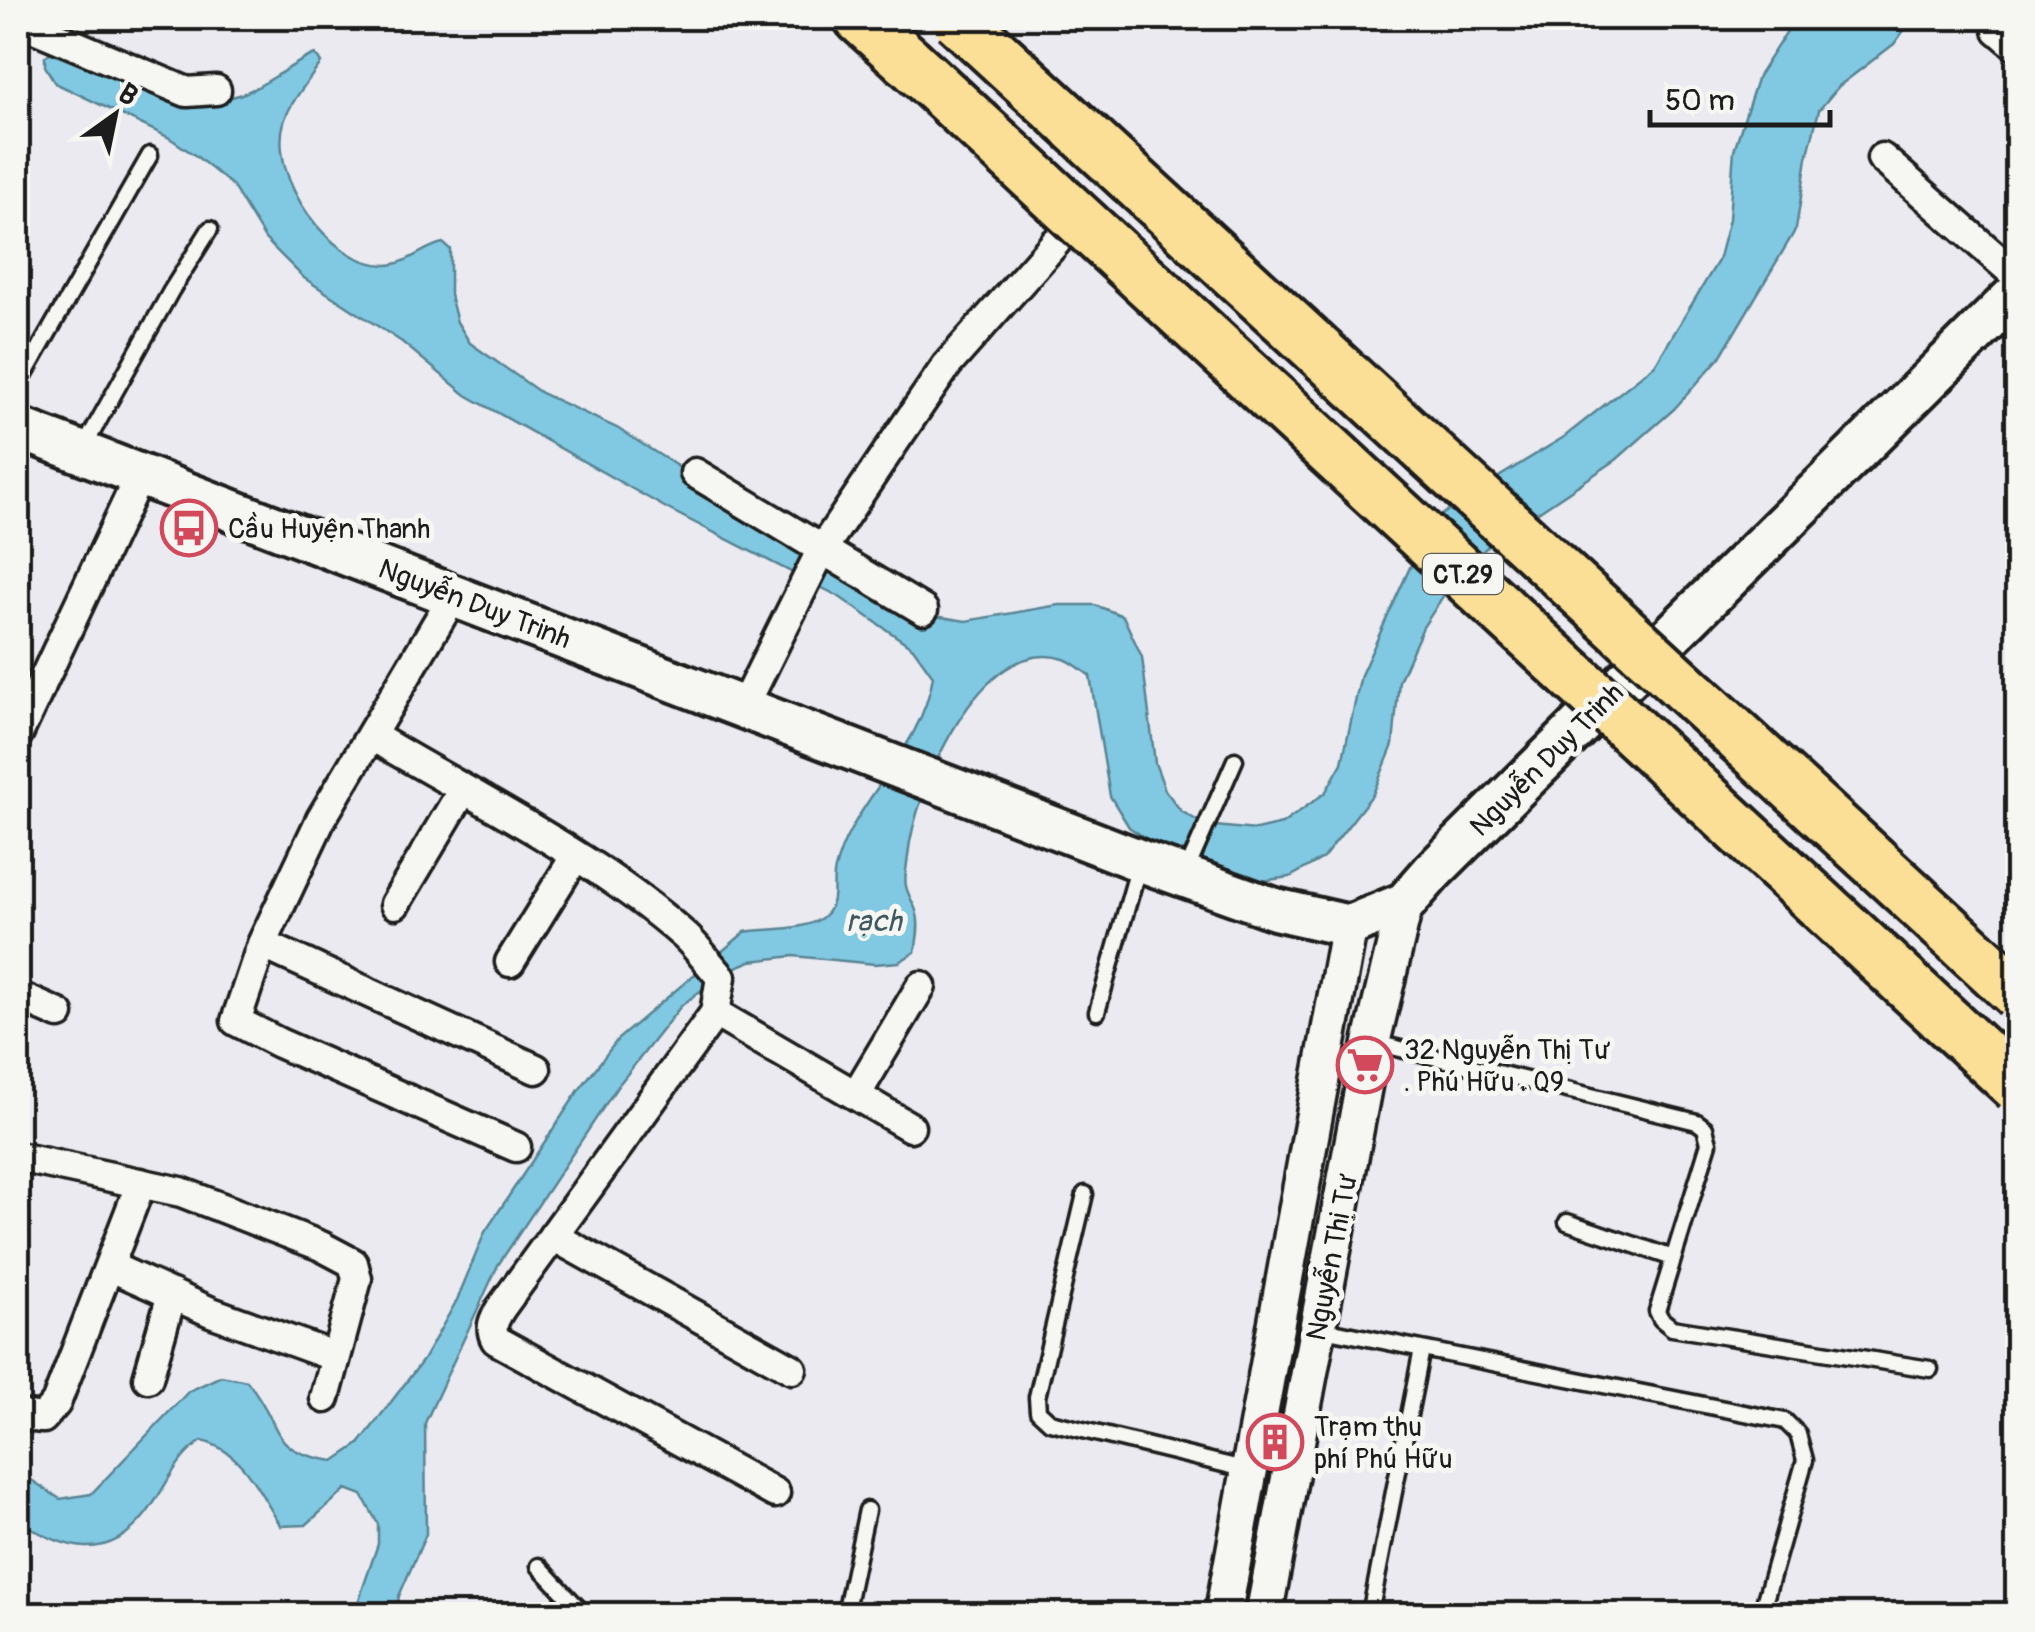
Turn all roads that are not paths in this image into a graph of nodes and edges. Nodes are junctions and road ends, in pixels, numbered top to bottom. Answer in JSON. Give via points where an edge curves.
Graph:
{"nodes":[{"id":1,"x":861,"y":18,"type":"edge"},
{"id":2,"x":957,"y":18,"type":"edge"},
{"id":3,"x":18,"y":20,"type":"edge"},
{"id":4,"x":216,"y":90,"type":"dead end"},
{"id":5,"x":150,"y":155,"type":"dead end"},
{"id":6,"x":1882,"y":158,"type":"dead end"},
{"id":7,"x":210,"y":229,"type":"dead end"},
{"id":8,"x":1056,"y":242,"type":"dead end"},
{"id":9,"x":2018,"y":277,"type":"edge"},
{"id":10,"x":2018,"y":292,"type":"edge"},
{"id":11,"x":18,"y":386,"type":"edge"},
{"id":12,"x":18,"y":428,"type":"edge"},
{"id":13,"x":81,"y":452,"type":"junction"},
{"id":14,"x":695,"y":473,"type":"dead end"},
{"id":15,"x":140,"y":475,"type":"junction"},
{"id":16,"x":822,"y":551,"type":"junction"},
{"id":17,"x":454,"y":595,"type":"junction"},
{"id":18,"x":924,"y":610,"type":"dead end"},
{"id":19,"x":744,"y":706,"type":"junction"},
{"id":20,"x":18,"y":734,"type":"edge"},
{"id":21,"x":372,"y":736,"type":"junction"},
{"id":22,"x":1234,"y":760,"type":"dead end"},
{"id":23,"x":462,"y":790,"type":"junction"},
{"id":24,"x":574,"y":857,"type":"junction"},
{"id":25,"x":1141,"y":862,"type":"junction"},
{"id":26,"x":1184,"y":876,"type":"junction"},
{"id":27,"x":1405,"y":903,"type":"junction"},
{"id":28,"x":395,"y":904,"type":"dead end"},
{"id":29,"x":1350,"y":926,"type":"junction"},
{"id":30,"x":262,"y":944,"type":"junction"},
{"id":31,"x":510,"y":962,"type":"dead end"},
{"id":32,"x":921,"y":986,"type":"dead end"},
{"id":33,"x":2018,"y":994,"type":"edge"},
{"id":34,"x":18,"y":996,"type":"edge"},
{"id":35,"x":1097,"y":1012,"type":"dead end"},
{"id":36,"x":715,"y":1013,"type":"junction"},
{"id":37,"x":59,"y":1014,"type":"dead end"},
{"id":38,"x":1372,"y":1042,"type":"junction"},
{"id":39,"x":536,"y":1069,"type":"dead end"},
{"id":40,"x":2018,"y":1086,"type":"edge"},
{"id":41,"x":856,"y":1096,"type":"junction"},
{"id":42,"x":910,"y":1127,"type":"dead end"},
{"id":43,"x":516,"y":1147,"type":"dead end"},
{"id":44,"x":18,"y":1157,"type":"edge"},
{"id":45,"x":141,"y":1182,"type":"junction"},
{"id":46,"x":1084,"y":1194,"type":"dead end"},
{"id":47,"x":1567,"y":1222,"type":"dead end"},
{"id":48,"x":553,"y":1236,"type":"junction"},
{"id":49,"x":1673,"y":1258,"type":"junction"},
{"id":50,"x":108,"y":1266,"type":"junction"},
{"id":51,"x":172,"y":1294,"type":"junction"},
{"id":52,"x":1318,"y":1328,"type":"junction"},
{"id":53,"x":1422,"y":1349,"type":"junction"},
{"id":54,"x":336,"y":1357,"type":"junction"},
{"id":55,"x":792,"y":1369,"type":"dead end"},
{"id":56,"x":1930,"y":1370,"type":"dead end"},
{"id":57,"x":148,"y":1378,"type":"dead end"},
{"id":58,"x":326,"y":1398,"type":"dead end"},
{"id":59,"x":18,"y":1414,"type":"edge"},
{"id":60,"x":1249,"y":1470,"type":"junction"},
{"id":61,"x":775,"y":1493,"type":"dead end"},
{"id":62,"x":867,"y":1510,"type":"dead end"},
{"id":63,"x":539,"y":1566,"type":"dead end"},
{"id":64,"x":584,"y":1614,"type":"edge"},
{"id":65,"x":845,"y":1614,"type":"edge"},
{"id":66,"x":1222,"y":1614,"type":"edge"},
{"id":67,"x":1264,"y":1614,"type":"edge"},
{"id":68,"x":1370,"y":1614,"type":"edge"},
{"id":69,"x":1761,"y":1614,"type":"edge"}],
"edges":[{"from":1,"to":40,"type":"highway","number":"CT.29","bridge":true},
{"from":2,"to":33,"type":"highway","number":"CT.29","bridge":true},
{"from":3,"to":4,"type":"street","via":[[187,92]]},
{"from":5,"to":11,"type":"lane"},
{"from":6,"to":9,"type":"street"},
{"from":7,"to":13,"type":"lane"},
{"from":8,"to":16,"type":"street","via":[[947,365]]},
{"from":10,"to":27,"type":"main road","name":"Nguyễn Duy Trinh"},
{"from":12,"to":13,"type":"main road","name":"Nguyễn Duy Trinh"},
{"from":13,"to":15,"type":"main road","name":"Nguyễn Duy Trinh"},
{"from":14,"to":16,"type":"street"},
{"from":15,"to":17,"type":"main road","name":"Nguyễn Duy Trinh"},
{"from":15,"to":20,"type":"street"},
{"from":16,"to":18,"type":"street"},
{"from":16,"to":19,"type":"street"},
{"from":17,"to":19,"type":"main road","name":"Nguyễn Duy Trinh"},
{"from":17,"to":21,"type":"street"},
{"from":19,"to":25,"type":"main road","name":"Nguyễn Duy Trinh"},
{"from":21,"to":23,"type":"street"},
{"from":21,"to":30,"type":"street","via":[[320,819]]},
{"from":22,"to":26,"type":"lane"},
{"from":23,"to":24,"type":"street"},
{"from":23,"to":28,"type":"street"},
{"from":24,"to":31,"type":"street"},
{"from":24,"to":36,"type":"street","via":[[688,938],[721,977]]},
{"from":25,"to":26,"type":"main road"},
{"from":25,"to":35,"type":"lane"},
{"from":26,"to":29,"type":"main road","via":[[1276,909]]},
{"from":27,"to":29,"type":"main road","name":"Nguyễn Duy Trinh"},
{"from":27,"to":38,"type":"street","name":"Nguyễn Thị Tư"},
{"from":29,"to":60,"type":"street","name":"Nguyễn Thị Tư"},
{"from":30,"to":39,"type":"street"},
{"from":30,"to":43,"type":"street","via":[[236,1020]]},
{"from":32,"to":41,"type":"street"},
{"from":34,"to":37,"type":"street"},
{"from":36,"to":41,"type":"street"},
{"from":36,"to":48,"type":"street"},
{"from":38,"to":49,"type":"lane","via":[[1706,1128],[1709,1143]]},
{"from":38,"to":52,"type":"street","name":"Nguyễn Thị Tư"},
{"from":41,"to":42,"type":"street"},
{"from":44,"to":45,"type":"street"},
{"from":45,"to":50,"type":"street"},
{"from":45,"to":54,"type":"street","via":[[235,1212],[354,1264],[357,1279]]},
{"from":46,"to":60,"type":"lane","via":[[1038,1411],[1050,1422]]},
{"from":47,"to":49,"type":"lane"},
{"from":48,"to":55,"type":"street"},
{"from":48,"to":61,"type":"street","via":[[494,1320],[496,1340]]},
{"from":49,"to":56,"type":"lane","via":[[1657,1311],[1672,1328]]},
{"from":50,"to":51,"type":"street"},
{"from":50,"to":59,"type":"street","via":[[50,1412],[43,1418]]},
{"from":51,"to":54,"type":"street"},
{"from":51,"to":57,"type":"street"},
{"from":52,"to":53,"type":"lane"},
{"from":52,"to":67,"type":"street","name":"Nguyễn Thị Tư"},
{"from":53,"to":68,"type":"lane"},
{"from":53,"to":69,"type":"lane","via":[[1784,1422],[1798,1434],[1805,1460]]},
{"from":54,"to":58,"type":"street"},
{"from":60,"to":66,"type":"street","name":"Nguyễn Thị Tư"},
{"from":62,"to":65,"type":"lane"},
{"from":63,"to":64,"type":"lane"}]}
